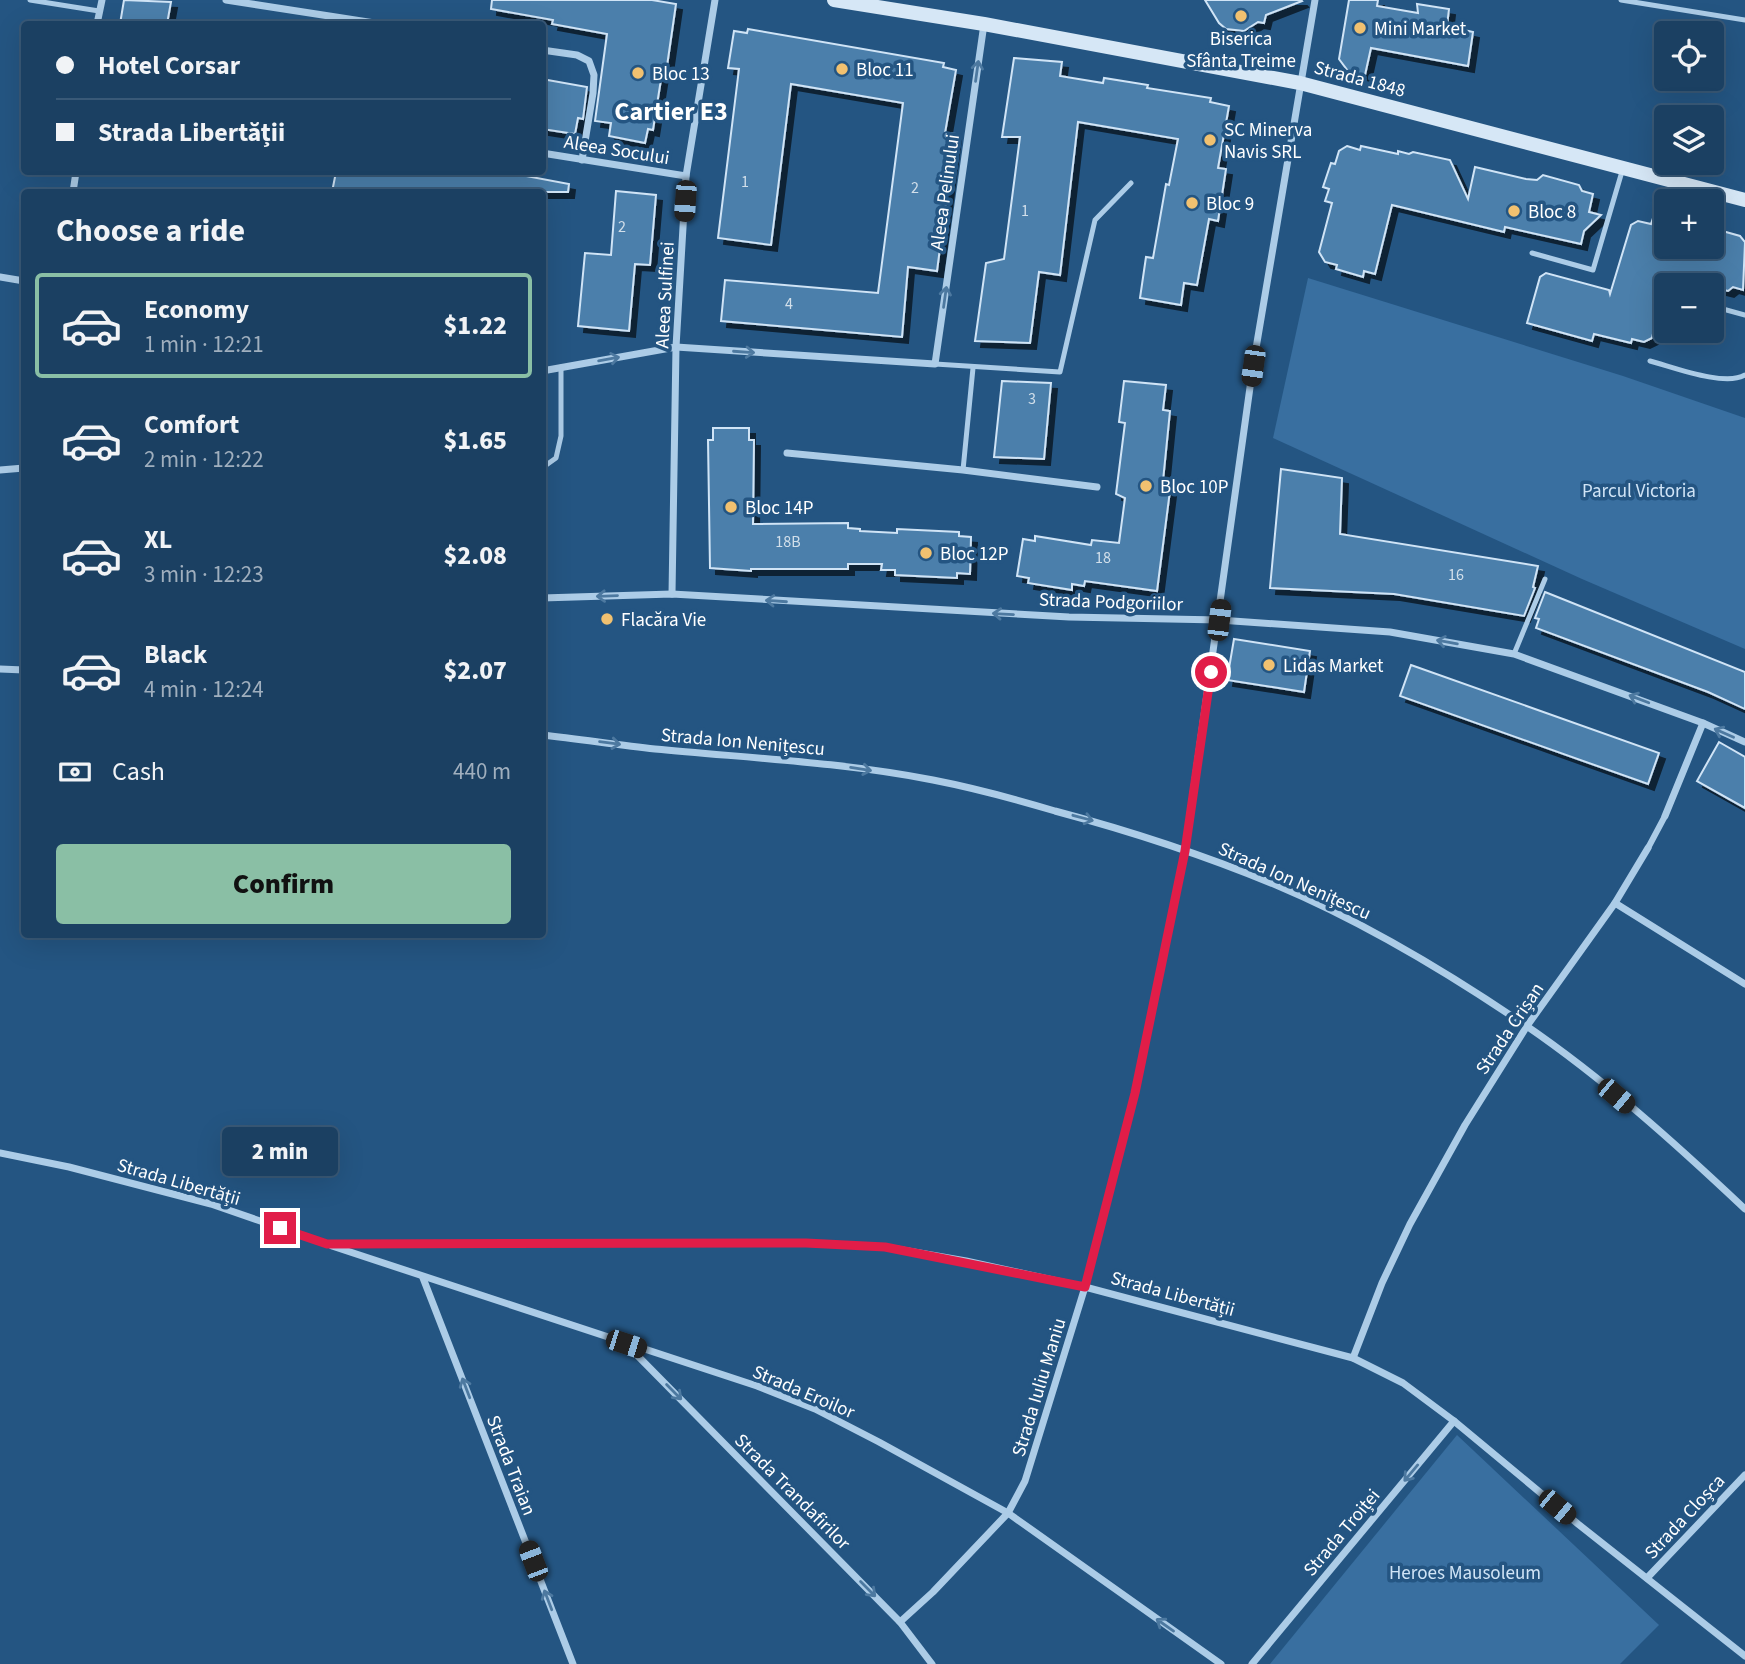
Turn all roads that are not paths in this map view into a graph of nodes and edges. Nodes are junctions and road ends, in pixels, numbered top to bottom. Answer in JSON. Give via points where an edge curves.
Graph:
{"nodes":[{"id":1,"x":30,"y":0,"type":"edge"},
{"id":2,"x":102,"y":0,"type":"edge"},
{"id":3,"x":226,"y":0,"type":"edge"},
{"id":4,"x":715,"y":0,"type":"edge"},
{"id":5,"x":834,"y":0,"type":"edge"},
{"id":6,"x":1315,"y":0,"type":"edge"},
{"id":7,"x":1622,"y":0,"type":"edge"},
{"id":8,"x":99,"y":11,"type":"junction"},
{"id":9,"x":1745,"y":20,"type":"edge"},
{"id":10,"x":97,"y":21,"type":"edge"},
{"id":11,"x":362,"y":21,"type":"edge"},
{"id":12,"x":984,"y":24,"type":"junction"},
{"id":13,"x":546,"y":51,"type":"edge"},
{"id":14,"x":1300,"y":83,"type":"junction"},
{"id":15,"x":546,"y":154,"type":"edge"},
{"id":16,"x":582,"y":160,"type":"junction"},
{"id":17,"x":1623,"y":168,"type":"junction"},
{"id":18,"x":686,"y":176,"type":"junction"},
{"id":19,"x":1131,"y":183,"type":"dead end"},
{"id":20,"x":1745,"y":200,"type":"edge"},
{"id":21,"x":1532,"y":253,"type":"dead end"},
{"id":22,"x":0,"y":277,"type":"edge"},
{"id":23,"x":21,"y":280,"type":"edge"},
{"id":24,"x":1724,"y":309,"type":"edge"},
{"id":25,"x":1745,"y":315,"type":"edge"},
{"id":26,"x":676,"y":347,"type":"junction"},
{"id":27,"x":1650,"y":362,"type":"dead end"},
{"id":28,"x":935,"y":364,"type":"junction"},
{"id":29,"x":561,"y":367,"type":"junction"},
{"id":30,"x":973,"y":368,"type":"junction"},
{"id":31,"x":546,"y":370,"type":"edge"},
{"id":32,"x":1745,"y":375,"type":"edge"},
{"id":33,"x":787,"y":453,"type":"dead end"},
{"id":34,"x":546,"y":465,"type":"edge"},
{"id":35,"x":21,"y":468,"type":"edge"},
{"id":36,"x":0,"y":470,"type":"edge"},
{"id":37,"x":963,"y":470,"type":"junction"},
{"id":38,"x":1097,"y":487,"type":"dead end"},
{"id":39,"x":1545,"y":579,"type":"dead end"},
{"id":40,"x":673,"y":594,"type":"junction"},
{"id":41,"x":546,"y":598,"type":"edge"},
{"id":42,"x":1219,"y":620,"type":"junction"},
{"id":43,"x":1514,"y":654,"type":"junction"},
{"id":44,"x":0,"y":669,"type":"edge"},
{"id":45,"x":21,"y":670,"type":"edge"},
{"id":46,"x":1703,"y":723,"type":"junction"},
{"id":47,"x":546,"y":735,"type":"edge"},
{"id":48,"x":1745,"y":742,"type":"edge"},
{"id":49,"x":1665,"y":816,"type":"joint"},
{"id":50,"x":1648,"y":848,"type":"joint"},
{"id":51,"x":1185,"y":851,"type":"junction"},
{"id":52,"x":1615,"y":903,"type":"junction"},
{"id":53,"x":1745,"y":984,"type":"edge"},
{"id":54,"x":1527,"y":1026,"type":"junction"},
{"id":55,"x":0,"y":1153,"type":"edge"},
{"id":56,"x":1745,"y":1209,"type":"edge"},
{"id":57,"x":327,"y":1244,"type":"junction"},
{"id":58,"x":423,"y":1278,"type":"junction"},
{"id":59,"x":1085,"y":1287,"type":"junction"},
{"id":60,"x":626,"y":1344,"type":"junction"},
{"id":61,"x":1353,"y":1358,"type":"junction"},
{"id":62,"x":1454,"y":1421,"type":"junction"},
{"id":63,"x":1745,"y":1475,"type":"edge"},
{"id":64,"x":1008,"y":1513,"type":"junction"},
{"id":65,"x":1647,"y":1578,"type":"junction"},
{"id":66,"x":900,"y":1622,"type":"junction"},
{"id":67,"x":1745,"y":1656,"type":"edge"},
{"id":68,"x":573,"y":1664,"type":"edge"},
{"id":69,"x":932,"y":1664,"type":"edge"},
{"id":70,"x":1221,"y":1664,"type":"edge"},
{"id":71,"x":1252,"y":1664,"type":"edge"}],
"edges":[{"from":1,"to":8,"type":"lane"},
{"from":2,"to":8,"type":"street"},
{"from":3,"to":11,"type":"street"},
{"from":4,"to":18,"type":"street","name":"Aleea Sulfinei"},
{"from":5,"to":12,"type":"main road","name":"Strada 1848"},
{"from":6,"to":14,"type":"street","name":"Strada Iuliu Maniu"},
{"from":7,"to":9,"type":"lane"},
{"from":8,"to":10,"type":"street"},
{"from":12,"to":14,"type":"main road","name":"Strada 1848"},
{"from":28,"to":12,"type":"street","name":"Aleea Pelinului","one_way":true},
{"from":13,"to":16,"type":"street","via":[[589,61],[594,75]]},
{"from":14,"to":17,"type":"main road","name":"Strada 1848"},
{"from":14,"to":42,"type":"street","name":"Strada Iuliu Maniu","via":[[1253,366]]},
{"from":15,"to":16,"type":"street","name":"Aleea Socului"},
{"from":16,"to":18,"type":"street","name":"Aleea Socului"},
{"from":17,"to":20,"type":"main road","name":"Strada 1848"},
{"from":17,"to":21,"type":"lane","via":[[1593,270]]},
{"from":18,"to":26,"type":"street","name":"Aleea Sulfinei"},
{"from":19,"to":30,"type":"lane","via":[[1095,220],[1060,372]]},
{"from":22,"to":23,"type":"street"},
{"from":24,"to":25,"type":"lane"},
{"from":26,"to":28,"type":"street","one_way":true},
{"from":29,"to":26,"type":"street","one_way":true},
{"from":26,"to":40,"type":"street","name":"Aleea Sulfinei"},
{"from":27,"to":32,"type":"lane","via":[[1731,380]]},
{"from":28,"to":30,"type":"lane"},
{"from":29,"to":31,"type":"street"},
{"from":29,"to":34,"type":"lane","via":[[561,436],[556,458]]},
{"from":30,"to":37,"type":"lane"},
{"from":33,"to":37,"type":"street"},
{"from":35,"to":36,"type":"street"},
{"from":37,"to":38,"type":"street"},
{"from":39,"to":43,"type":"lane"},
{"from":40,"to":41,"type":"street","name":"Strada Podgoriilor","one_way":true},
{"from":42,"to":40,"type":"street","name":"Strada Podgoriilor","one_way":true,"via":[[1069,617]]},
{"from":43,"to":42,"type":"street","name":"Strada Podgoriilor","one_way":true,"via":[[1390,632]]},
{"from":42,"to":51,"type":"street","name":"Strada Iuliu Maniu"},
{"from":46,"to":43,"type":"street","name":"Strada Podgoriilor","one_way":true},
{"from":44,"to":45,"type":"street"},
{"from":48,"to":46,"type":"street","name":"Strada Podgoriilor","one_way":true},
{"from":46,"to":49,"type":"street","name":"Strada Crișan"},
{"from":47,"to":51,"type":"street","name":"Strada Ion Nenițescu","one_way":true,"via":[[804,760],[933,780],[1099,822]]},
{"from":49,"to":50,"type":"street","name":"Strada Crișan"},
{"from":50,"to":52,"type":"street","name":"Strada Crișan"},
{"from":51,"to":54,"type":"street","name":"Strada Ion Nenițescu","via":[[1278,886],[1364,926]]},
{"from":51,"to":59,"type":"street","name":"Strada Iuliu Maniu","via":[[1135,1093]]},
{"from":52,"to":53,"type":"street"},
{"from":52,"to":54,"type":"street","name":"Strada Crișan"},
{"from":54,"to":56,"type":"street","name":"Strada Ion Nenițescu","via":[[1598,1080]]},
{"from":54,"to":61,"type":"street","name":"Strada Crișan","via":[[1410,1224]]},
{"from":55,"to":57,"type":"street","name":"Strada Libertății","via":[[211,1205]]},
{"from":57,"to":58,"type":"street","name":"Strada Eroilor"},
{"from":57,"to":59,"type":"street","name":"Strada Libertății","via":[[806,1243],[885,1247]]},
{"from":58,"to":60,"type":"street","name":"Strada Eroilor"},
{"from":68,"to":58,"type":"street","name":"Strada Traian","one_way":true},
{"from":59,"to":61,"type":"street","name":"Strada Libertății"},
{"from":59,"to":64,"type":"street","name":"Strada Iuliu Maniu","via":[[1025,1481]]},
{"from":60,"to":64,"type":"street","name":"Strada Eroilor","via":[[815,1409]]},
{"from":60,"to":66,"type":"street","name":"Strada Trandafirilor","one_way":true},
{"from":61,"to":62,"type":"street","name":"Strada Libertății","via":[[1403,1383]]},
{"from":62,"to":65,"type":"street","name":"Strada Libertății"},
{"from":62,"to":71,"type":"street","name":"Strada Troiței","one_way":true},
{"from":63,"to":65,"type":"street","name":"Strada Cloșca"},
{"from":64,"to":66,"type":"street","name":"Strada Iuliu Maniu"},
{"from":70,"to":64,"type":"street","name":"Strada Eroilor","one_way":true},
{"from":65,"to":67,"type":"street","name":"Strada Libertății"},
{"from":66,"to":69,"type":"street","name":"Strada Trandafirilor"}]}
